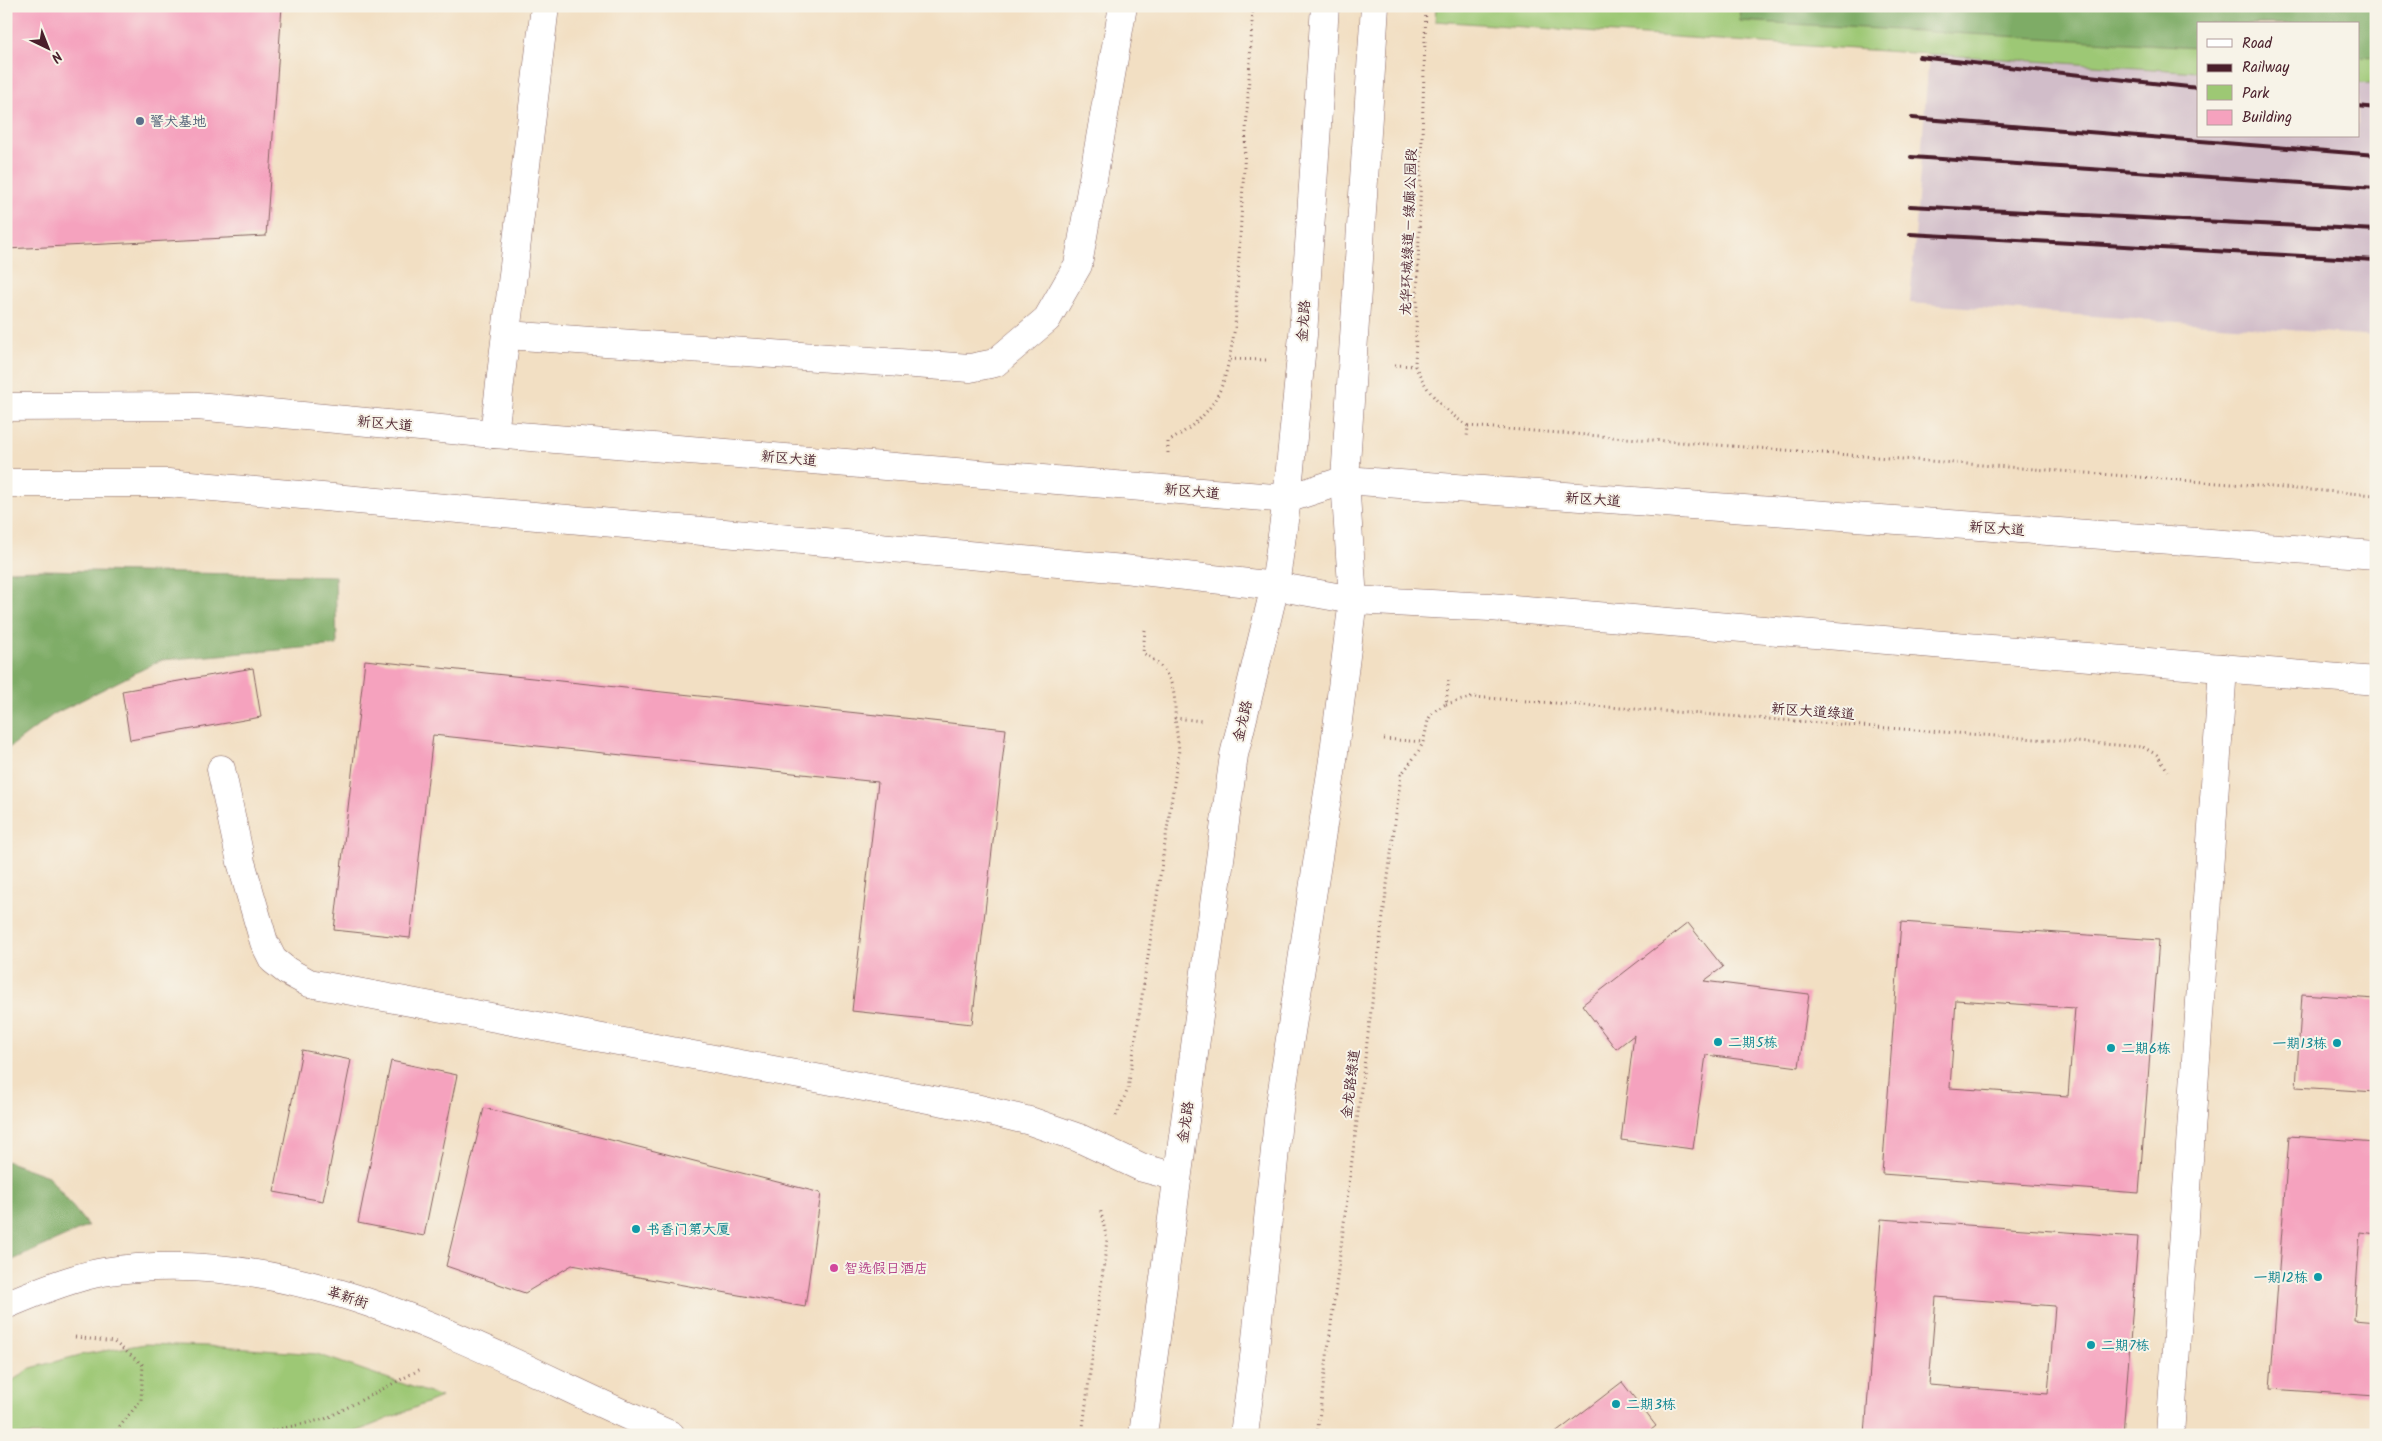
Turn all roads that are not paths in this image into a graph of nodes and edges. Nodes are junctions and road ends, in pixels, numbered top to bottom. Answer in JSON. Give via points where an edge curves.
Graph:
{"nodes":[{"id":1,"x":545,"y":6,"type":"edge"},
{"id":2,"x":1123,"y":6,"type":"edge"},
{"id":3,"x":1325,"y":6,"type":"edge"},
{"id":4,"x":1375,"y":6,"type":"edge"},
{"id":5,"x":507,"y":336,"type":"junction"},
{"id":6,"x":6,"y":407,"type":"edge"},
{"id":7,"x":494,"y":434,"type":"junction"},
{"id":8,"x":1345,"y":480,"type":"junction"},
{"id":9,"x":6,"y":483,"type":"edge"},
{"id":10,"x":1287,"y":499,"type":"junction"},
{"id":11,"x":2376,"y":555,"type":"edge"},
{"id":12,"x":1274,"y":586,"type":"junction"},
{"id":13,"x":1353,"y":600,"type":"junction"},
{"id":14,"x":2223,"y":668,"type":"junction"},
{"id":15,"x":2376,"y":681,"type":"edge"},
{"id":16,"x":221,"y":769,"type":"dead end"},
{"id":17,"x":1177,"y":1177,"type":"junction"},
{"id":18,"x":6,"y":1305,"type":"edge"},
{"id":19,"x":671,"y":1435,"type":"edge"},
{"id":20,"x":1143,"y":1435,"type":"edge"},
{"id":21,"x":1244,"y":1435,"type":"edge"},
{"id":22,"x":2170,"y":1435,"type":"edge"}],
"edges":[{"from":1,"to":5,"type":"main road"},
{"from":2,"to":5,"type":"main road","via":[[1078,265],[1047,319],[995,363],[970,368]]},
{"from":3,"to":10,"type":"main road","name":"金龙路"},
{"from":4,"to":8,"type":"main road"},
{"from":5,"to":7,"type":"main road"},
{"from":6,"to":7,"type":"main road","name":"新区大道","via":[[197,406]]},
{"from":7,"to":10,"type":"main road","name":"新区大道"},
{"from":8,"to":10,"type":"main road","name":"新区大道"},
{"from":8,"to":11,"type":"main road","name":"新区大道"},
{"from":8,"to":13,"type":"main road"},
{"from":9,"to":12,"type":"main road","via":[[168,483],[761,535]]},
{"from":10,"to":12,"type":"main road","name":"金龙路"},
{"from":12,"to":13,"type":"main road"},
{"from":12,"to":17,"type":"main road","name":"金龙路","via":[[1234,755]]},
{"from":13,"to":14,"type":"main road","via":[[1500,608]]},
{"from":13,"to":21,"type":"main road","via":[[1333,760],[1279,1110],[1256,1349]]},
{"from":14,"to":15,"type":"main road"},
{"from":14,"to":22,"type":"main road"},
{"from":16,"to":17,"type":"main road","via":[[241,862],[264,942],[273,960],[309,983],[976,1108],[1030,1121],[1079,1138],[1143,1168]]},
{"from":17,"to":20,"type":"main road","name":"金龙路"},
{"from":18,"to":19,"type":"main road","name":"革新街","via":[[101,1273],[206,1267],[253,1272],[302,1282],[415,1319]]}]}
